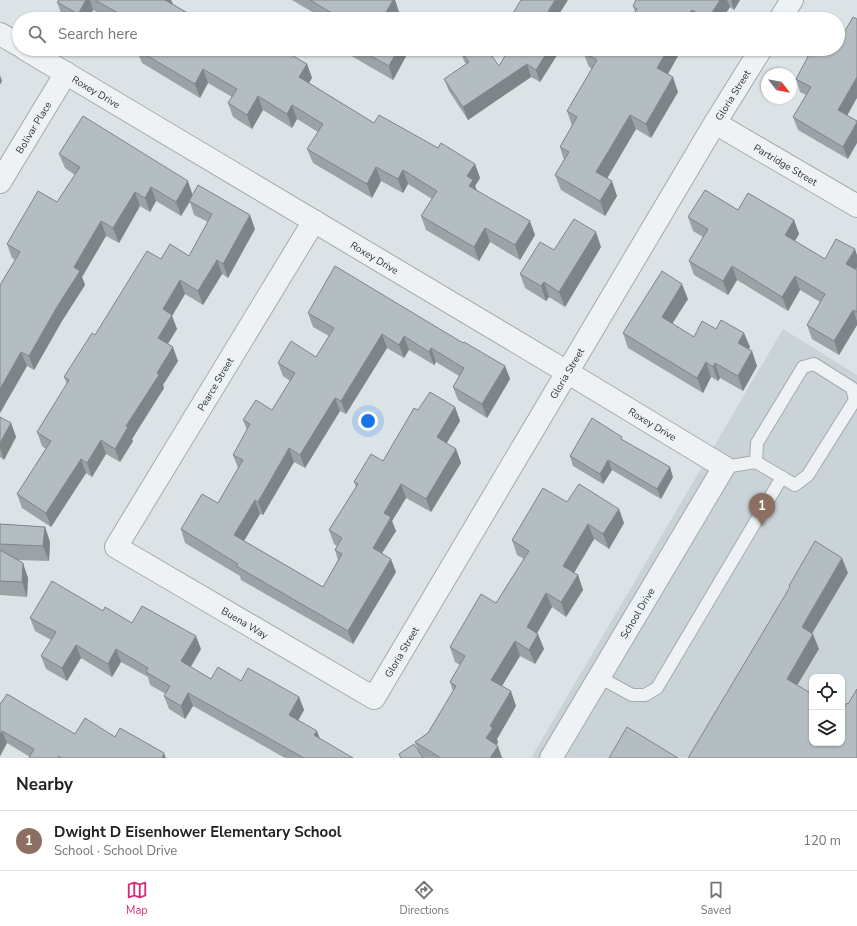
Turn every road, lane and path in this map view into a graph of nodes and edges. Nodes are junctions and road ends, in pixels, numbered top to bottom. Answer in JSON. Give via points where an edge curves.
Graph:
{"nodes":[{"id":1,"x":792,"y":0,"type":"edge"},
{"id":2,"x":784,"y":12,"type":"edge"},
{"id":3,"x":0,"y":34,"type":"edge"},
{"id":4,"x":12,"y":42,"type":"edge"},
{"id":5,"x":37,"y":56,"type":"edge"},
{"id":6,"x":757,"y":56,"type":"edge"},
{"id":7,"x":66,"y":73,"type":"junction"},
{"id":8,"x":715,"y":123,"type":"junction"},
{"id":9,"x":0,"y":182,"type":"edge"},
{"id":10,"x":857,"y":206,"type":"edge"},
{"id":11,"x":314,"y":221,"type":"junction"},
{"id":12,"x":567,"y":372,"type":"junction"},
{"id":13,"x":756,"y":462,"type":"junction"},
{"id":14,"x":724,"y":467,"type":"junction"},
{"id":15,"x":782,"y":477,"type":"junction"},
{"id":16,"x":116,"y":547,"type":"joint"},
{"id":17,"x":599,"y":677,"type":"junction"},
{"id":18,"x":374,"y":698,"type":"joint"},
{"id":19,"x":551,"y":758,"type":"edge"}],
"edges":[{"from":1,"to":2,"type":"street"},
{"from":3,"to":4,"type":"street"},
{"from":5,"to":7,"type":"street","name":"Roxey Drive"},
{"from":6,"to":8,"type":"street","name":"Gloria Street"},
{"from":7,"to":9,"type":"street","name":"Bolivar Place"},
{"from":7,"to":11,"type":"street","name":"Roxey Drive"},
{"from":8,"to":10,"type":"street","name":"Partridge Street"},
{"from":8,"to":12,"type":"street","name":"Gloria Street"},
{"from":11,"to":12,"type":"street","name":"Roxey Drive"},
{"from":11,"to":16,"type":"street","name":"Pearce Street"},
{"from":12,"to":14,"type":"street","name":"Roxey Drive"},
{"from":12,"to":18,"type":"street","name":"Gloria Street"},
{"from":13,"to":14,"type":"lane"},
{"from":13,"to":15,"type":"lane"},
{"from":13,"to":15,"type":"lane","via":[[757,443],[803,367],[814,364],[852,388],[855,400],[808,475],[795,485]]},
{"from":14,"to":17,"type":"street","name":"School Drive"},
{"from":15,"to":17,"type":"lane","via":[[657,688],[645,695],[632,695]]},
{"from":16,"to":18,"type":"street","name":"Buena Way"},
{"from":17,"to":19,"type":"street","name":"School Drive"}]}
